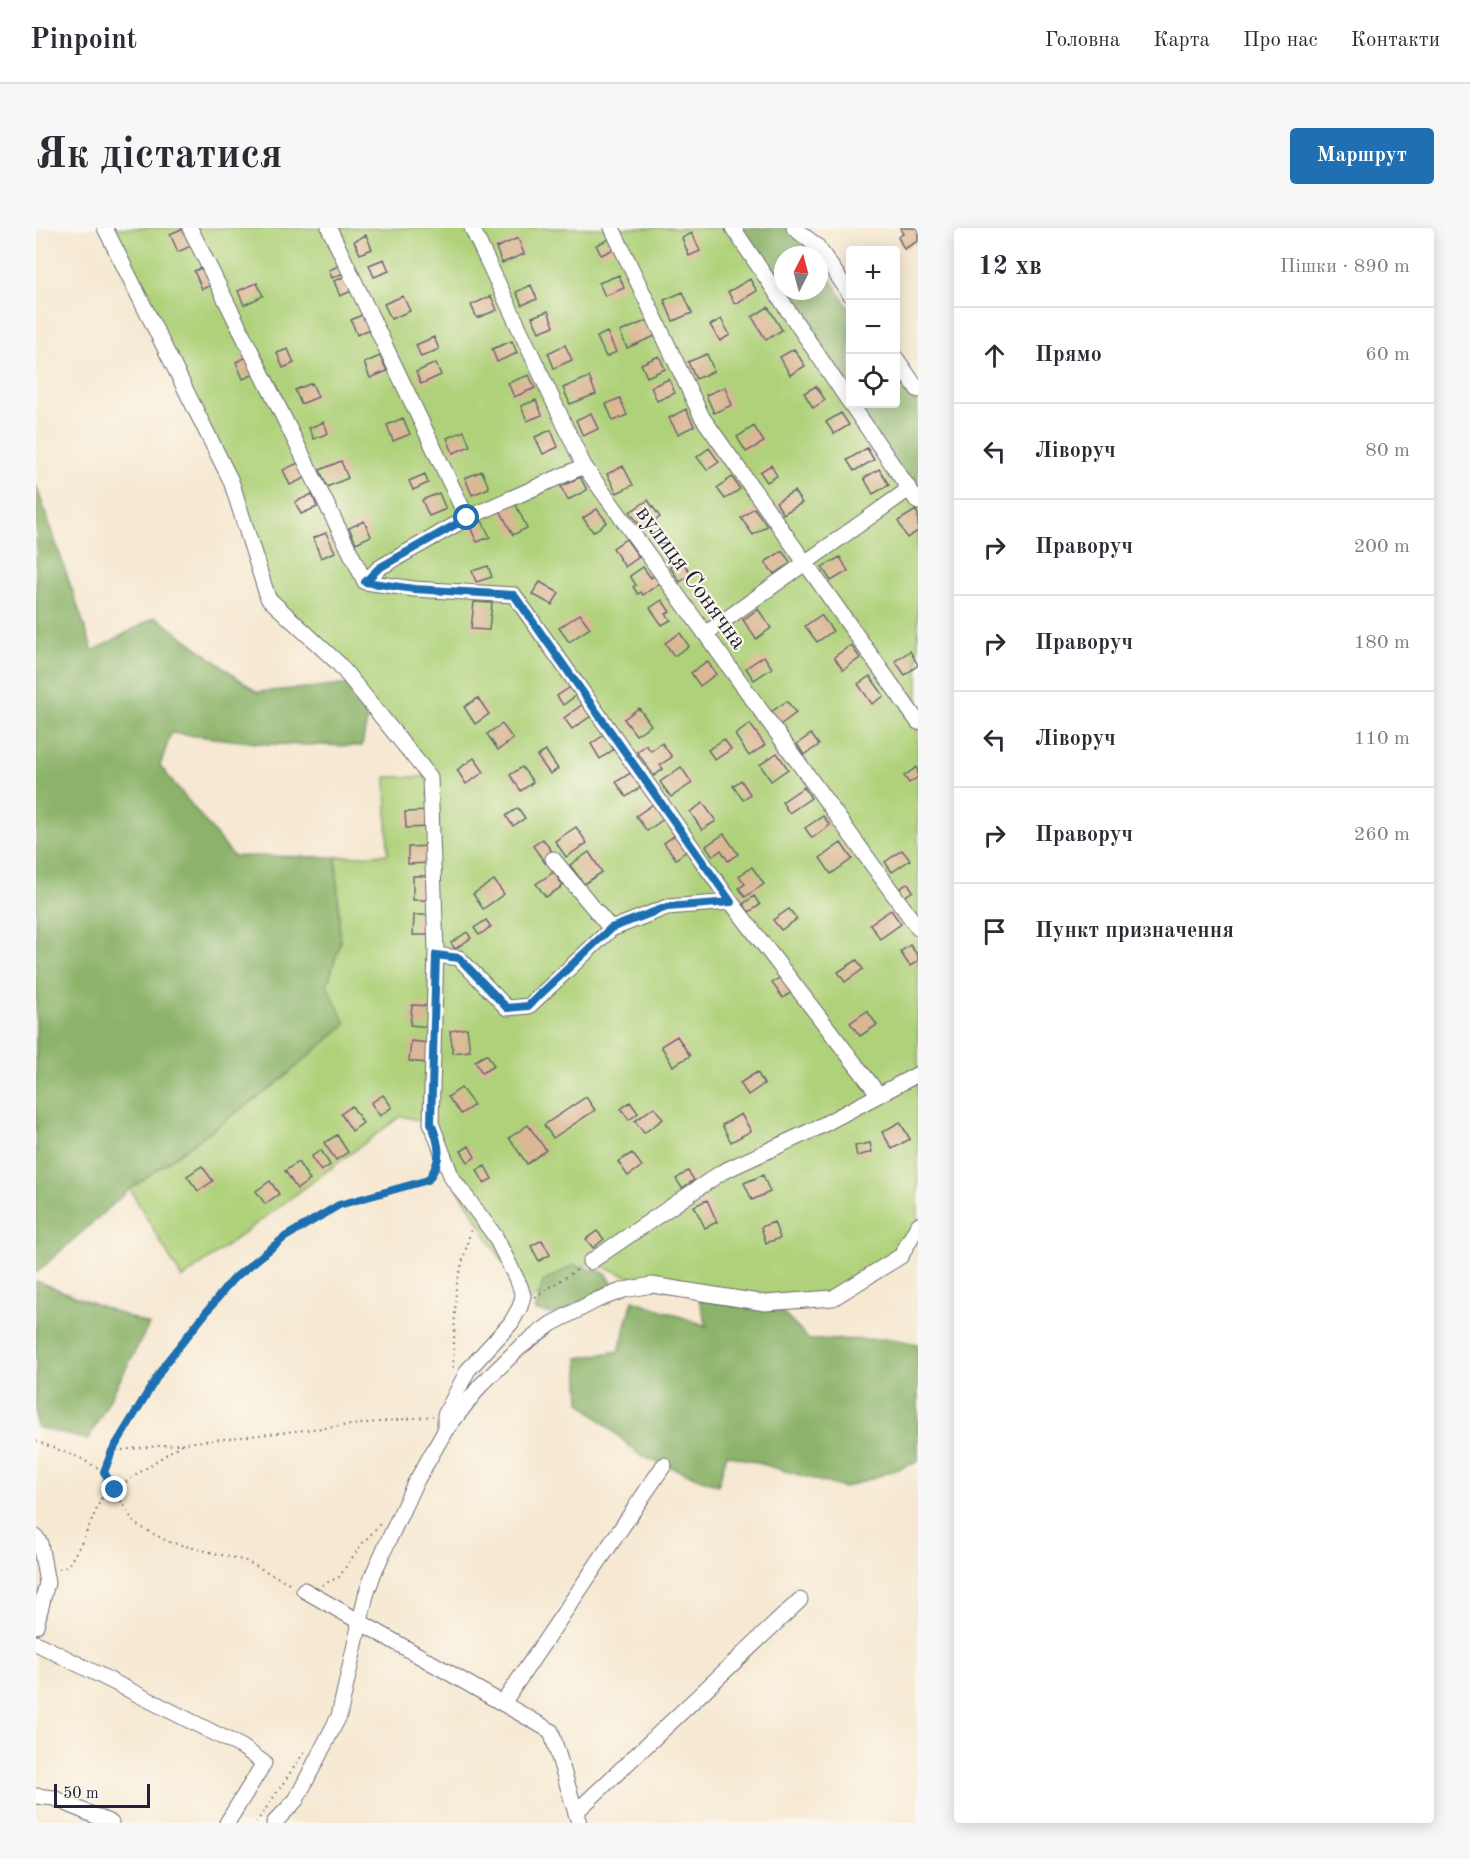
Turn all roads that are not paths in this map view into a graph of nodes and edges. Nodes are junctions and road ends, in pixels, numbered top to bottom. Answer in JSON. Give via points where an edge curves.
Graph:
{"nodes":[{"id":1,"x":105,"y":228,"type":"edge"},
{"id":2,"x":190,"y":228,"type":"edge"},
{"id":3,"x":329,"y":228,"type":"edge"},
{"id":4,"x":472,"y":228,"type":"edge"},
{"id":5,"x":612,"y":228,"type":"edge"},
{"id":6,"x":733,"y":228,"type":"edge"},
{"id":7,"x":794,"y":228,"type":"edge"},
{"id":8,"x":846,"y":288,"type":"edge"},
{"id":9,"x":900,"y":364,"type":"edge"},
{"id":10,"x":918,"y":390,"type":"edge"},
{"id":11,"x":846,"y":396,"type":"edge"},
{"id":12,"x":854,"y":408,"type":"edge"},
{"id":13,"x":584,"y":466,"type":"junction"},
{"id":14,"x":909,"y":489,"type":"junction"},
{"id":15,"x":918,"y":502,"type":"edge"},
{"id":16,"x":467,"y":518,"type":"junction"},
{"id":17,"x":806,"y":564,"type":"junction"},
{"id":18,"x":365,"y":582,"type":"junction"},
{"id":19,"x":705,"y":634,"type":"junction"},
{"id":20,"x":918,"y":722,"type":"edge"},
{"id":21,"x":553,"y":859,"type":"dead end"},
{"id":22,"x":731,"y":902,"type":"junction"},
{"id":23,"x":611,"y":928,"type":"junction"},
{"id":24,"x":918,"y":928,"type":"edge"},
{"id":25,"x":436,"y":955,"type":"junction"},
{"id":26,"x":918,"y":1074,"type":"edge"},
{"id":27,"x":879,"y":1095,"type":"junction"},
{"id":28,"x":918,"y":1225,"type":"edge"},
{"id":29,"x":590,"y":1262,"type":"road end"},
{"id":30,"x":445,"y":1431,"type":"junction"},
{"id":31,"x":664,"y":1465,"type":"dead end"},
{"id":32,"x":36,"y":1537,"type":"edge"},
{"id":33,"x":304,"y":1590,"type":"road end"},
{"id":34,"x":800,"y":1600,"type":"dead end"},
{"id":35,"x":361,"y":1623,"type":"junction"},
{"id":36,"x":36,"y":1626,"type":"edge"},
{"id":37,"x":36,"y":1643,"type":"edge"},
{"id":38,"x":503,"y":1703,"type":"junction"},
{"id":39,"x":36,"y":1796,"type":"edge"},
{"id":40,"x":577,"y":1818,"type":"edge"},
{"id":41,"x":111,"y":1823,"type":"edge"},
{"id":42,"x":227,"y":1823,"type":"edge"},
{"id":43,"x":274,"y":1823,"type":"edge"}],
"edges":[{"from":1,"to":25,"type":"street","via":[[231,481],[268,598],[338,663],[430,777]]},
{"from":2,"to":18,"type":"street"},
{"from":3,"to":16,"type":"street"},
{"from":4,"to":13,"type":"street","name":"вулиця Сонячна"},
{"from":5,"to":17,"type":"street","via":[[702,417]]},
{"from":6,"to":11,"type":"street"},
{"from":7,"to":8,"type":"street","via":[[817,246]]},
{"from":9,"to":10,"type":"street"},
{"from":12,"to":14,"type":"street"},
{"from":13,"to":16,"type":"street"},
{"from":13,"to":19,"type":"street","name":"вулиця Сонячна"},
{"from":14,"to":15,"type":"street"},
{"from":14,"to":17,"type":"street"},
{"from":16,"to":18,"type":"street","via":[[379,568]]},
{"from":17,"to":19,"type":"street"},
{"from":17,"to":20,"type":"street"},
{"from":18,"to":22,"type":"street","via":[[514,595]]},
{"from":19,"to":24,"type":"street","name":"вулиця Сонячна"},
{"from":21,"to":23,"type":"street"},
{"from":22,"to":23,"type":"street","via":[[667,907]]},
{"from":22,"to":27,"type":"street"},
{"from":23,"to":25,"type":"street","via":[[528,1006],[507,1008],[459,958]]},
{"from":25,"to":30,"type":"street","via":[[431,1123],[452,1178],[495,1236],[523,1296],[511,1323],[468,1370],[445,1415]]},
{"from":26,"to":27,"type":"street"},
{"from":27,"to":29,"type":"street","via":[[722,1172]]},
{"from":28,"to":30,"type":"street","via":[[901,1256],[833,1299],[765,1303],[652,1285],[597,1300],[551,1324],[519,1348],[480,1386]]},
{"from":30,"to":35,"type":"street","via":[[414,1485],[374,1572]]},
{"from":31,"to":38,"type":"street"},
{"from":32,"to":36,"type":"street","via":[[47,1583]]},
{"from":33,"to":35,"type":"street"},
{"from":34,"to":40,"type":"street"},
{"from":35,"to":38,"type":"street"},
{"from":35,"to":43,"type":"street","via":[[339,1716],[296,1800]]},
{"from":37,"to":42,"type":"street","via":[[242,1747],[264,1763]]},
{"from":38,"to":40,"type":"street","via":[[551,1731]]},
{"from":39,"to":41,"type":"street","via":[[54,1798]]}]}
